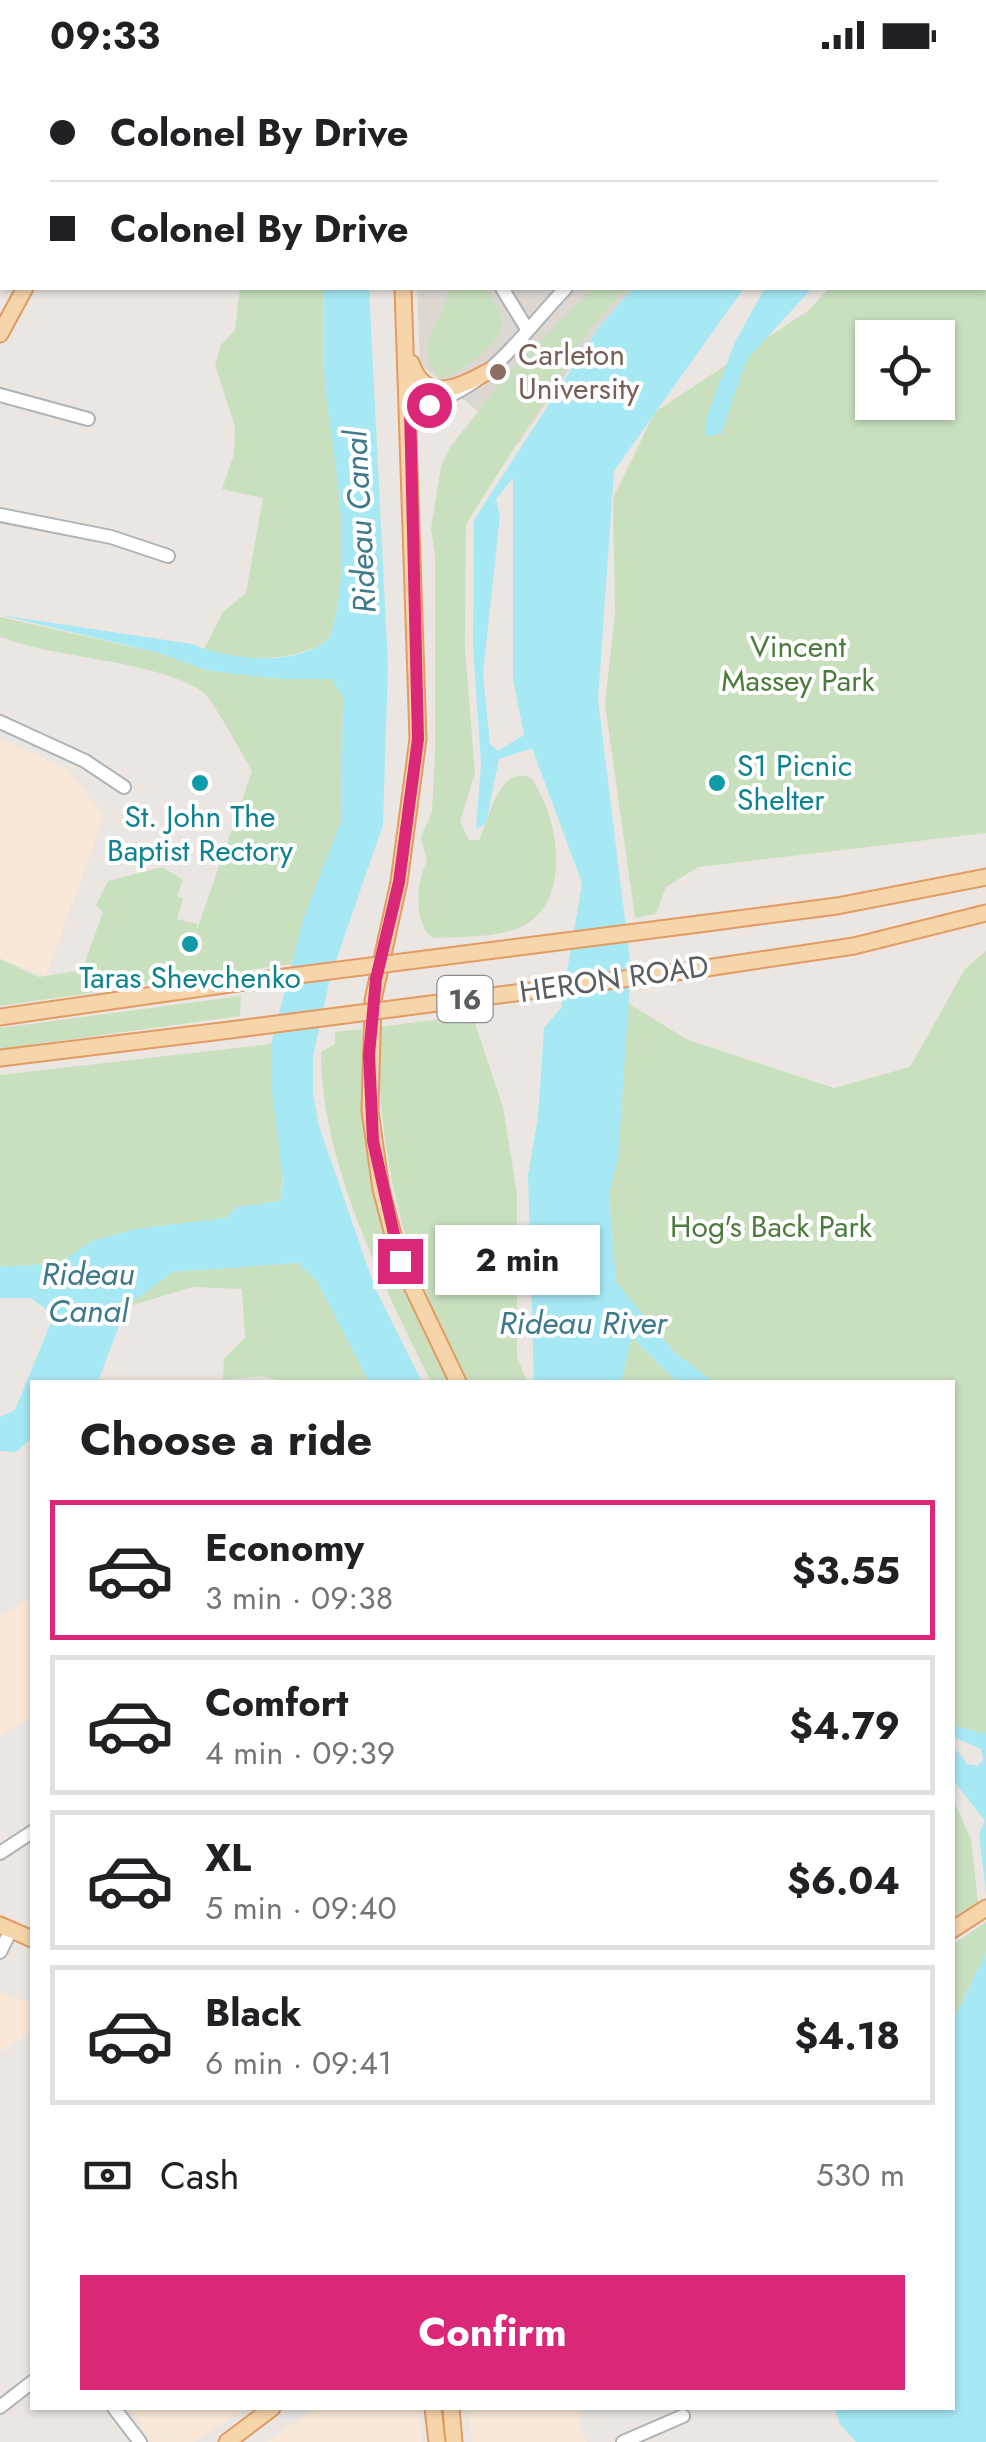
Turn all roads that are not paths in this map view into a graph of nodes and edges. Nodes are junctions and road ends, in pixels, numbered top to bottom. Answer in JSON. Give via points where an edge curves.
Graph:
{"nodes":[{"id":1,"x":25,"y":290,"type":"edge"},
{"id":2,"x":403,"y":290,"type":"edge"},
{"id":3,"x":503,"y":290,"type":"edge"},
{"id":4,"x":564,"y":290,"type":"edge"},
{"id":5,"x":527,"y":328,"type":"junction"},
{"id":6,"x":0,"y":334,"type":"edge"},
{"id":7,"x":406,"y":340,"type":"junction"},
{"id":8,"x":489,"y":371,"type":"junction"},
{"id":9,"x":0,"y":395,"type":"edge"},
{"id":10,"x":410,"y":408,"type":"junction"},
{"id":11,"x":88,"y":419,"type":"dead end"},
{"id":12,"x":0,"y":515,"type":"edge"},
{"id":13,"x":168,"y":556,"type":"dead end"},
{"id":14,"x":0,"y":722,"type":"edge"},
{"id":15,"x":124,"y":787,"type":"dead end"},
{"id":16,"x":986,"y":877,"type":"edge"},
{"id":17,"x":986,"y":913,"type":"edge"},
{"id":18,"x":0,"y":1016,"type":"edge"},
{"id":19,"x":0,"y":1058,"type":"edge"},
{"id":20,"x":457,"y":1380,"type":"edge"},
{"id":21,"x":30,"y":1833,"type":"edge"},
{"id":22,"x":0,"y":1853,"type":"edge"},
{"id":23,"x":980,"y":1912,"type":"edge"},
{"id":24,"x":6,"y":1927,"type":"edge"},
{"id":25,"x":955,"y":1928,"type":"edge"},
{"id":26,"x":30,"y":1938,"type":"edge"},
{"id":27,"x":0,"y":1952,"type":"edge"},
{"id":28,"x":30,"y":2384,"type":"edge"},
{"id":29,"x":0,"y":2407,"type":"edge"},
{"id":30,"x":116,"y":2410,"type":"edge"},
{"id":31,"x":272,"y":2410,"type":"edge"},
{"id":32,"x":433,"y":2410,"type":"edge"},
{"id":33,"x":452,"y":2410,"type":"edge"},
{"id":34,"x":683,"y":2416,"type":"dead end"},
{"id":35,"x":140,"y":2442,"type":"edge"},
{"id":36,"x":227,"y":2442,"type":"edge"},
{"id":37,"x":438,"y":2442,"type":"edge"},
{"id":38,"x":454,"y":2442,"type":"edge"},
{"id":39,"x":623,"y":2442,"type":"edge"}],
"edges":[{"from":1,"to":6,"type":"main road"},
{"from":2,"to":7,"type":"main road"},
{"from":3,"to":5,"type":"street"},
{"from":4,"to":5,"type":"street"},
{"from":5,"to":8,"type":"street"},
{"from":7,"to":8,"type":"main road","via":[[417,377],[433,390],[453,389]]},
{"from":7,"to":10,"type":"main road"},
{"from":8,"to":10,"type":"street","via":[[458,396]]},
{"from":9,"to":11,"type":"street"},
{"from":10,"to":20,"type":"main road","via":[[418,739],[399,882],[374,1000],[370,1111],[400,1261]]},
{"from":12,"to":13,"type":"street","via":[[111,536]]},
{"from":14,"to":15,"type":"street"},
{"from":16,"to":18,"type":"main road","name":"HERON ROAD","number":"16","bridge":true,"via":[[837,906]]},
{"from":17,"to":19,"type":"main road","name":"HERON ROAD","number":"16","bridge":true,"via":[[854,946]]},
{"from":21,"to":22,"type":"street"},
{"from":23,"to":25,"type":"main road"},
{"from":24,"to":26,"type":"main road"},
{"from":24,"to":27,"type":"street"},
{"from":28,"to":29,"type":"street"},
{"from":30,"to":35,"type":"street"},
{"from":31,"to":36,"type":"main road"},
{"from":32,"to":37,"type":"main road"},
{"from":33,"to":38,"type":"main road"},
{"from":34,"to":39,"type":"street"}]}
